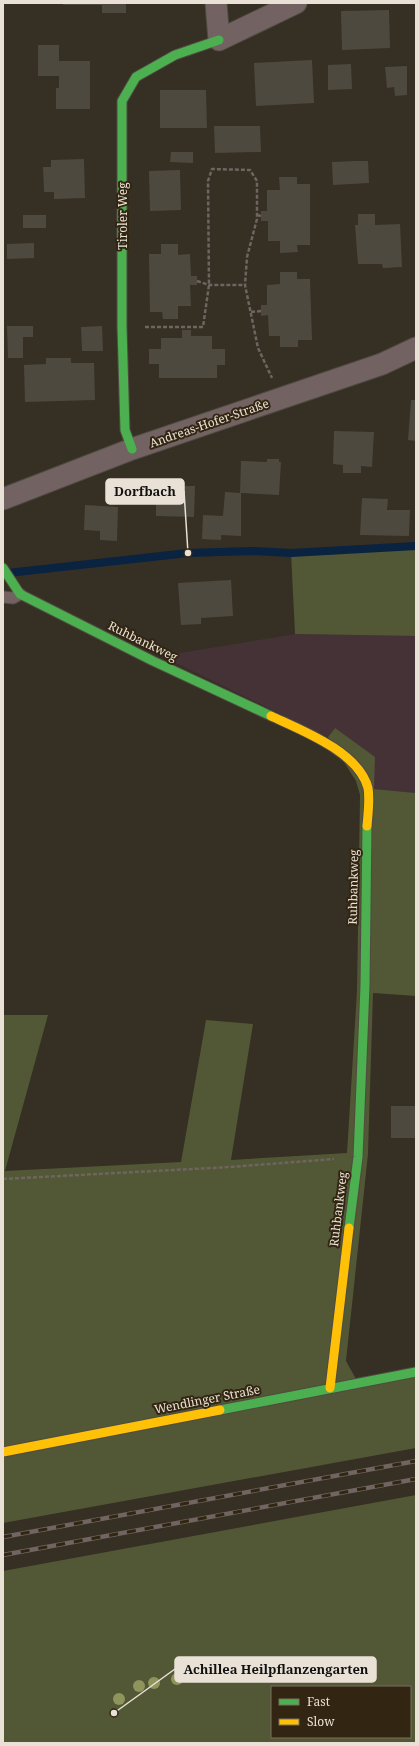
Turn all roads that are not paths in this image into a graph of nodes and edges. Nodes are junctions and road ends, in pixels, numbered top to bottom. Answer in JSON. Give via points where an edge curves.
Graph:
{"nodes":[{"id":1,"x":216,"y":3,"type":"edge"},
{"id":2,"x":296,"y":3,"type":"edge"},
{"id":3,"x":219,"y":40,"type":"junction"},
{"id":4,"x":416,"y":348,"type":"edge"},
{"id":5,"x":132,"y":449,"type":"junction"},
{"id":6,"x":3,"y":499,"type":"edge"},
{"id":7,"x":3,"y":568,"type":"edge"},
{"id":8,"x":18,"y":590,"type":"junction"},
{"id":9,"x":3,"y":597,"type":"edge"},
{"id":10,"x":416,"y":1372,"type":"edge"},
{"id":11,"x":330,"y":1388,"type":"junction"},
{"id":12,"x":3,"y":1452,"type":"edge"}],
"edges":[{"from":1,"to":3,"type":"street"},
{"from":2,"to":3,"type":"street","name":"Tiroler Weg"},
{"from":3,"to":5,"type":"street","name":"Tiroler Weg","via":[[175,55],[136,77],[122,100],[122,327],[125,430]]},
{"from":4,"to":5,"type":"street","name":"Andreas-Hofer-Straße","via":[[382,364]]},
{"from":5,"to":6,"type":"street","name":"Andreas-Hofer-Straße"},
{"from":7,"to":8,"type":"street"},
{"from":8,"to":9,"type":"lane","via":[[13,598]]},
{"from":8,"to":11,"type":"street","name":"Ruhbankweg","via":[[153,661],[320,738],[362,774],[368,788],[365,986],[358,1157]]},
{"from":10,"to":11,"type":"street","name":"Wendlinger Straße"},
{"from":11,"to":12,"type":"street","name":"Wendlinger Straße"}]}
